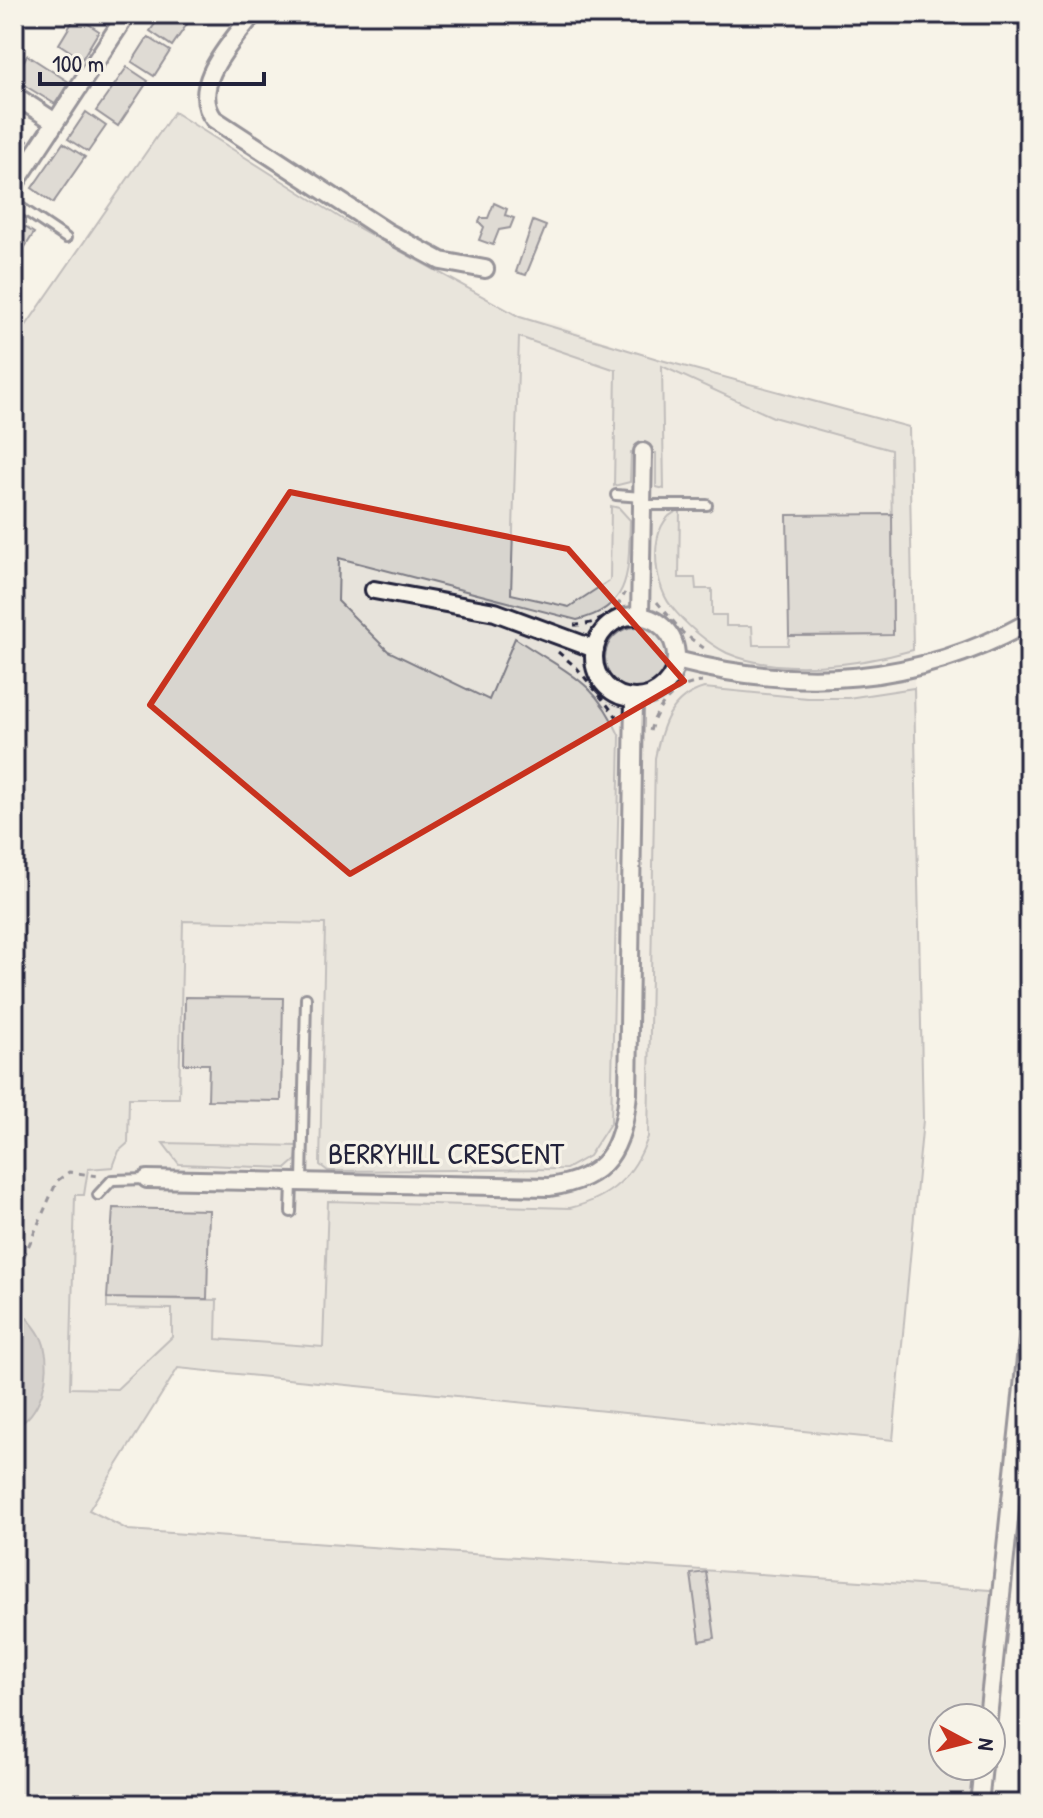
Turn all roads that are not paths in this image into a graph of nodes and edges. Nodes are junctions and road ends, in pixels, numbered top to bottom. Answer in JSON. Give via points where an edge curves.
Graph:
{"nodes":[{"id":1,"x":127,"y":14,"type":"edge"},
{"id":2,"x":253,"y":14,"type":"edge"},
{"id":3,"x":14,"y":95,"type":"edge"},
{"id":4,"x":55,"y":122,"type":"junction"},
{"id":5,"x":14,"y":185,"type":"edge"},
{"id":6,"x":14,"y":203,"type":"edge"},
{"id":7,"x":66,"y":238,"type":"dead end"},
{"id":8,"x":485,"y":269,"type":"dead end"},
{"id":9,"x":643,"y":452,"type":"dead end"},
{"id":10,"x":616,"y":495,"type":"dead end"},
{"id":11,"x":643,"y":501,"type":"junction"},
{"id":12,"x":707,"y":505,"type":"dead end"},
{"id":13,"x":374,"y":590,"type":"dead end"},
{"id":14,"x":640,"y":616,"type":"junction"},
{"id":15,"x":1029,"y":622,"type":"edge"},
{"id":16,"x":595,"y":649,"type":"junction"},
{"id":17,"x":676,"y":660,"type":"junction"},
{"id":18,"x":634,"y":698,"type":"junction"},
{"id":19,"x":306,"y":998,"type":"dead end"},
{"id":20,"x":147,"y":1179,"type":"joint"},
{"id":21,"x":297,"y":1183,"type":"junction"},
{"id":22,"x":98,"y":1195,"type":"dead end"},
{"id":23,"x":291,"y":1212,"type":"dead end"},
{"id":24,"x":1029,"y":1330,"type":"edge"},
{"id":25,"x":990,"y":1702,"type":"edge"},
{"id":26,"x":981,"y":1782,"type":"edge"},
{"id":27,"x":979,"y":1804,"type":"edge"}],
"edges":[{"from":1,"to":4,"type":"street"},
{"from":2,"to":8,"type":"street","via":[[211,75],[206,109],[214,119],[387,232],[441,261]]},
{"from":3,"to":4,"type":"street"},
{"from":4,"to":5,"type":"street"},
{"from":6,"to":7,"type":"lane"},
{"from":9,"to":11,"type":"street"},
{"from":10,"to":11,"type":"lane"},
{"from":11,"to":12,"type":"lane"},
{"from":11,"to":14,"type":"street"},
{"from":13,"to":16,"type":"street","via":[[495,612]]},
{"from":14,"to":16,"type":"street","via":[[606,627]]},
{"from":14,"to":17,"type":"street","via":[[652,619],[670,636]]},
{"from":15,"to":17,"type":"street","via":[[935,662],[858,678],[760,678]]},
{"from":16,"to":18,"type":"street","via":[[594,663],[607,688]]},
{"from":17,"to":18,"type":"street","via":[[667,683],[646,697]]},
{"from":18,"to":21,"type":"street","name":"BERRYHILL CRESCENT","via":[[628,1094],[625,1123],[607,1162],[581,1180],[549,1187]]},
{"from":19,"to":21,"type":"lane"},
{"from":20,"to":21,"type":"street","name":"BERRYHILL CRESCENT"},
{"from":20,"to":22,"type":"lane","via":[[116,1179]]},
{"from":21,"to":23,"type":"lane"},
{"from":24,"to":25,"type":"street"},
{"from":26,"to":27,"type":"street"}]}
